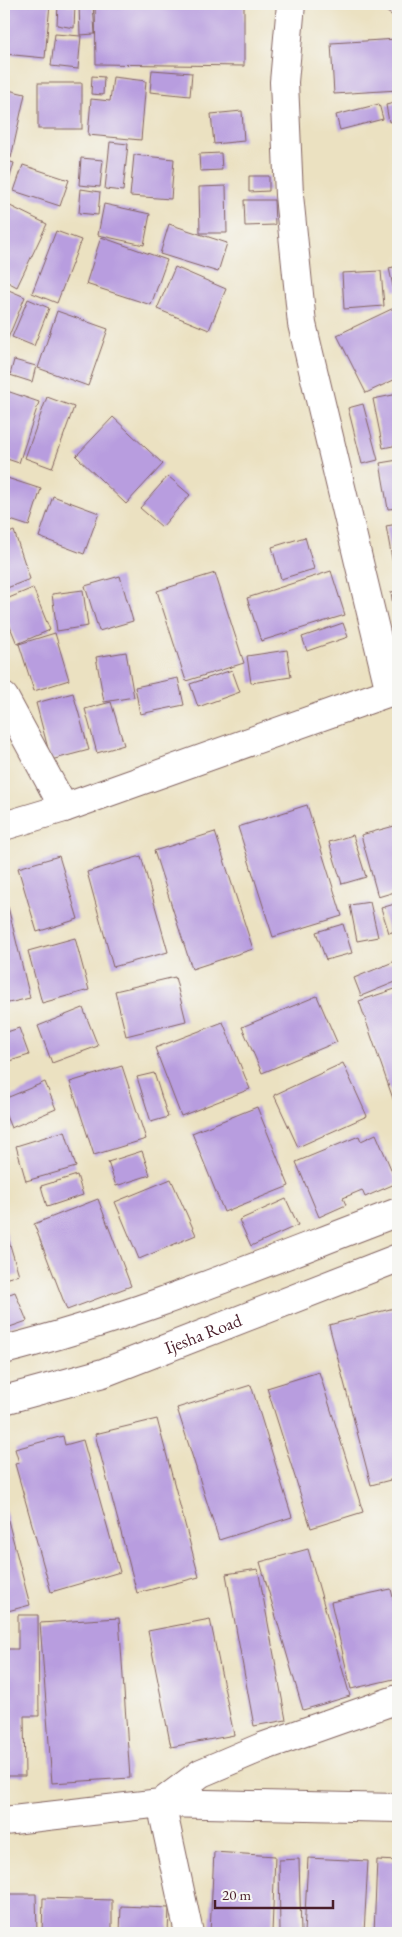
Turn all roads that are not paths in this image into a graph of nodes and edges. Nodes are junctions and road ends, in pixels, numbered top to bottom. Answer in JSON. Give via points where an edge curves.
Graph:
{"nodes":[{"id":1,"x":291,"y":4,"type":"edge"},
{"id":2,"x":394,"y":691,"type":"edge"},
{"id":3,"x":4,"y":697,"type":"edge"},
{"id":4,"x":64,"y":808,"type":"junction"},
{"id":5,"x":4,"y":826,"type":"edge"},
{"id":6,"x":398,"y":1212,"type":"edge"},
{"id":7,"x":398,"y":1258,"type":"edge"},
{"id":8,"x":4,"y":1350,"type":"edge"},
{"id":9,"x":4,"y":1400,"type":"edge"},
{"id":10,"x":398,"y":1699,"type":"edge"},
{"id":11,"x":161,"y":1803,"type":"junction"},
{"id":12,"x":398,"y":1808,"type":"edge"},
{"id":13,"x":4,"y":1821,"type":"edge"},
{"id":14,"x":189,"y":1933,"type":"edge"}],
"edges":[{"from":1,"to":2,"type":"street","via":[[284,82],[289,195],[302,324]]},
{"from":2,"to":4,"type":"street"},
{"from":3,"to":4,"type":"street"},
{"from":4,"to":5,"type":"street"},
{"from":6,"to":8,"type":"street","via":[[73,1333]]},
{"from":7,"to":9,"type":"street","name":"Ijesha Road","via":[[103,1373]]},
{"from":10,"to":11,"type":"street","via":[[201,1773]]},
{"from":11,"to":12,"type":"street"},
{"from":11,"to":13,"type":"street"},
{"from":11,"to":14,"type":"street"}]}
